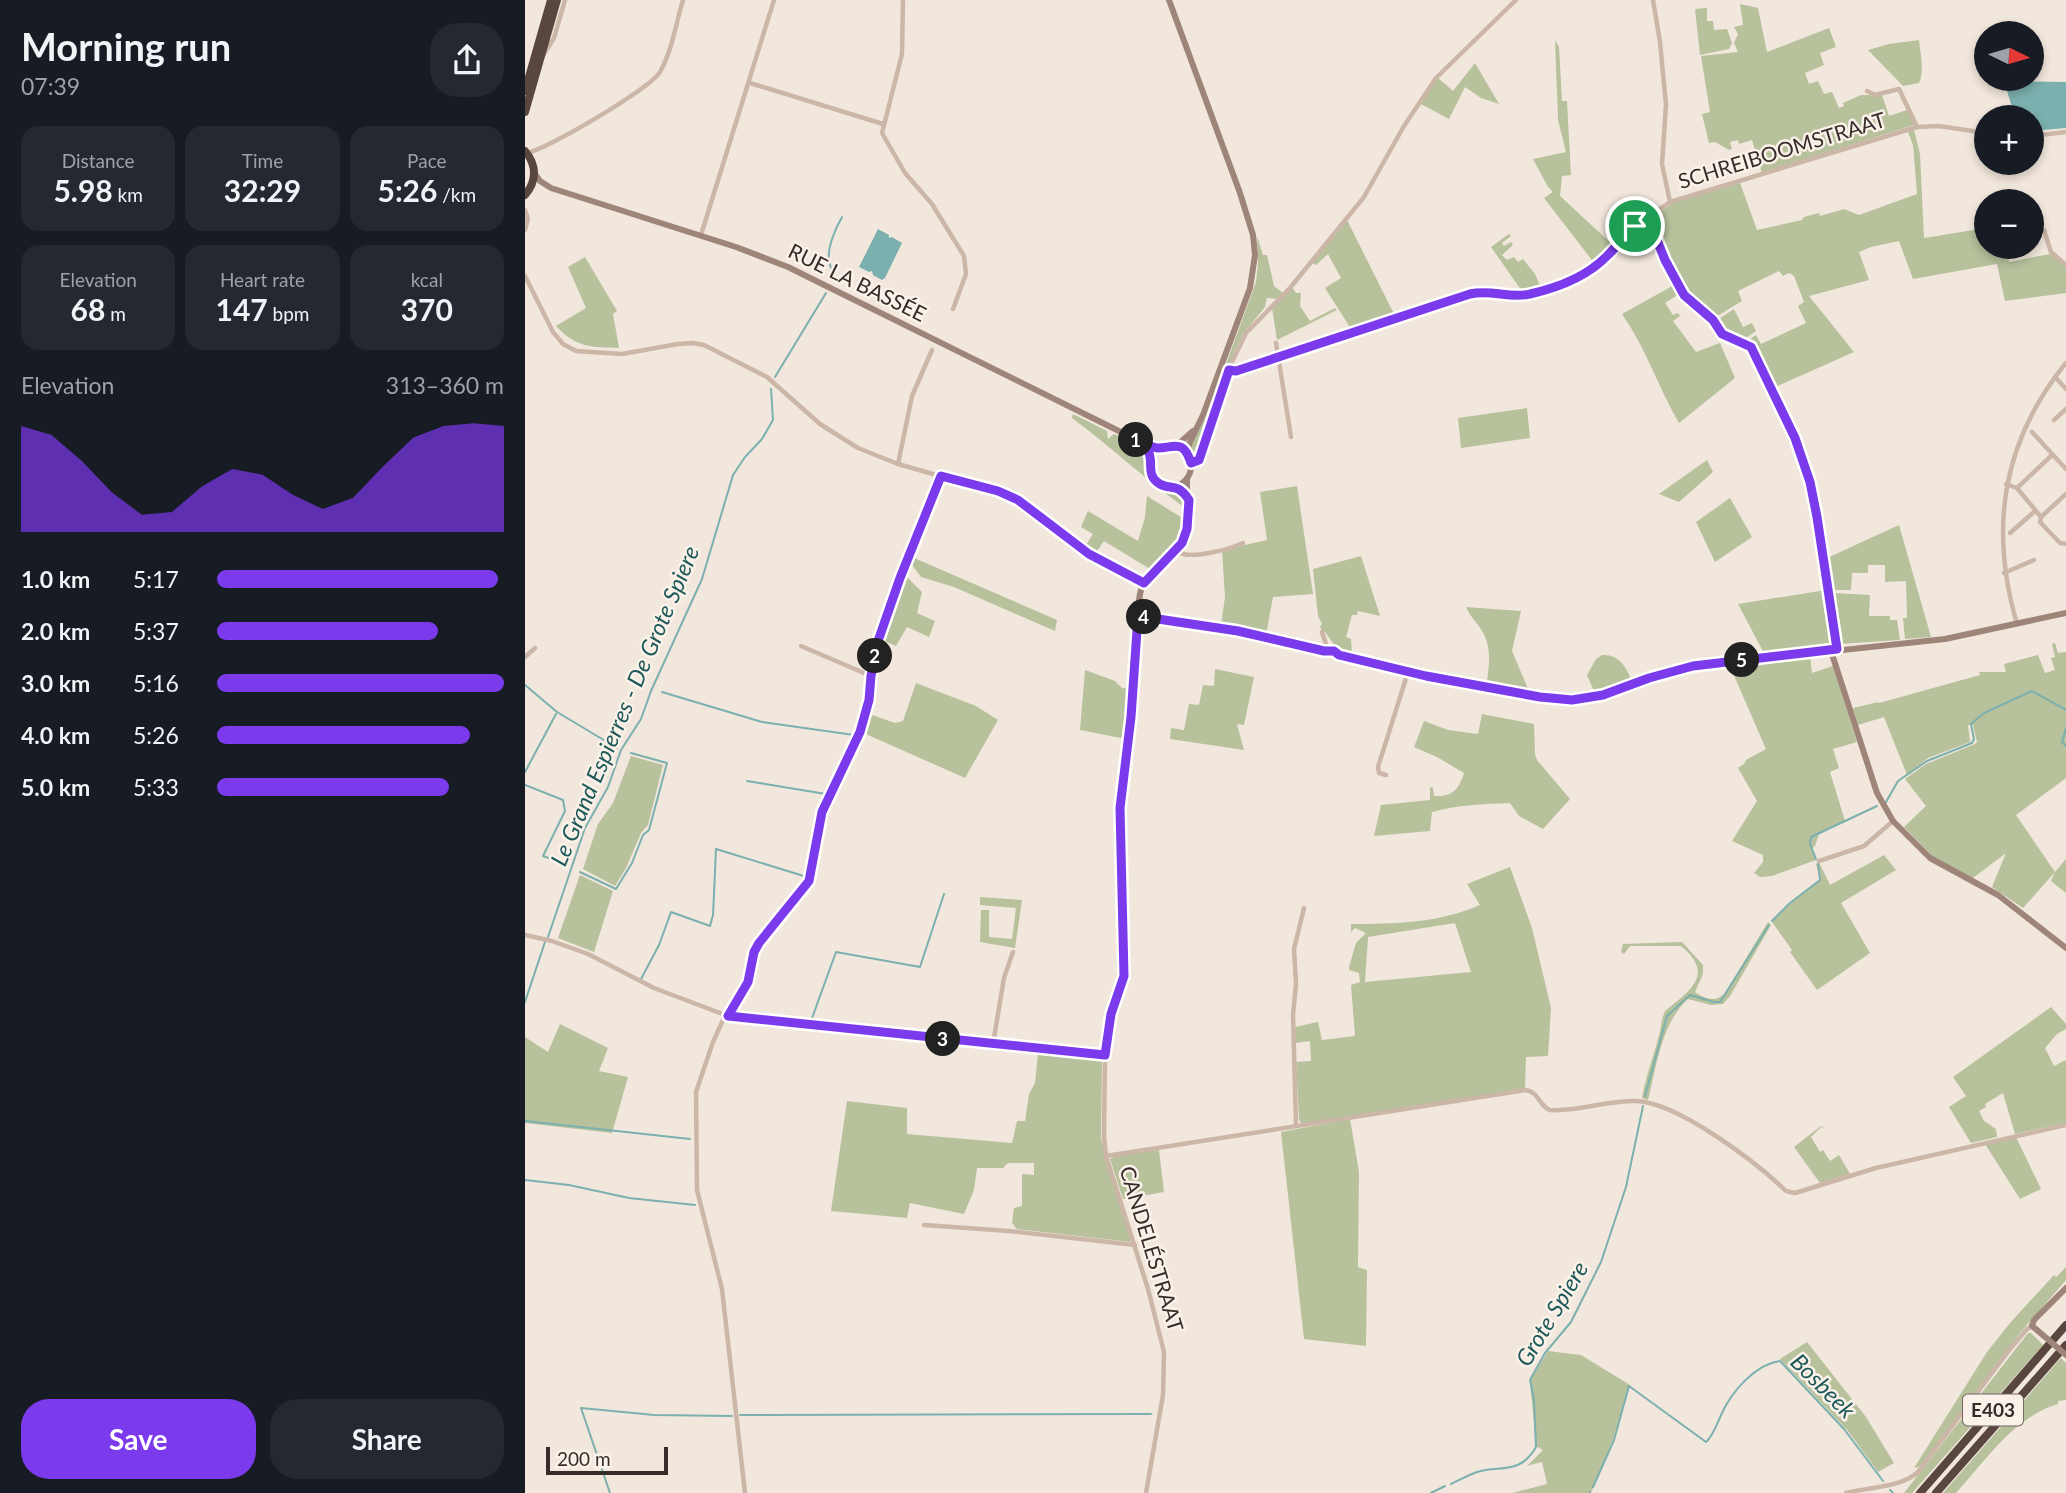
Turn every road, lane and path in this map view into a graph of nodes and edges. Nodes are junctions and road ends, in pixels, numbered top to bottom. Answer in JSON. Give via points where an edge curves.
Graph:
{"nodes":[{"id":1,"x":551,"y":0,"type":"edge"},
{"id":2,"x":557,"y":0,"type":"edge"},
{"id":3,"x":565,"y":0,"type":"edge"},
{"id":4,"x":683,"y":0,"type":"edge"},
{"id":5,"x":774,"y":0,"type":"edge"},
{"id":6,"x":903,"y":0,"type":"edge"},
{"id":7,"x":1169,"y":0,"type":"edge"},
{"id":8,"x":1516,"y":0,"type":"edge"},
{"id":9,"x":1653,"y":0,"type":"edge"},
{"id":10,"x":540,"y":60,"type":"junction"},
{"id":11,"x":750,"y":83,"type":"junction"},
{"id":12,"x":525,"y":90,"type":"edge"},
{"id":13,"x":1867,"y":91,"type":"dead end"},
{"id":14,"x":525,"y":112,"type":"edge"},
{"id":15,"x":883,"y":124,"type":"junction"},
{"id":16,"x":1917,"y":127,"type":"junction"},
{"id":17,"x":1974,"y":131,"type":"edge"},
{"id":18,"x":2066,"y":132,"type":"edge"},
{"id":19,"x":2044,"y":135,"type":"edge"},
{"id":20,"x":543,"y":148,"type":"junction"},
{"id":21,"x":526,"y":152,"type":"edge"},
{"id":22,"x":533,"y":162,"type":"junction"},
{"id":23,"x":535,"y":174,"type":"junction"},
{"id":24,"x":551,"y":188,"type":"junction"},
{"id":25,"x":528,"y":192,"type":"edge"},
{"id":26,"x":1670,"y":202,"type":"junction"},
{"id":27,"x":525,"y":210,"type":"edge"},
{"id":28,"x":1648,"y":218,"type":"junction"},
{"id":29,"x":525,"y":230,"type":"edge"},
{"id":30,"x":2044,"y":230,"type":"dead end"},
{"id":31,"x":701,"y":236,"type":"junction"},
{"id":32,"x":2066,"y":265,"type":"edge"},
{"id":33,"x":525,"y":276,"type":"edge"},
{"id":34,"x":953,"y":309,"type":"dead end"},
{"id":35,"x":1276,"y":343,"type":"dead end"},
{"id":36,"x":932,"y":350,"type":"dead end"},
{"id":37,"x":1279,"y":358,"type":"junction"},
{"id":38,"x":2066,"y":363,"type":"edge"},
{"id":39,"x":1229,"y":370,"type":"junction"},
{"id":40,"x":2055,"y":377,"type":"junction"},
{"id":41,"x":2066,"y":389,"type":"edge"},
{"id":42,"x":2066,"y":409,"type":"edge"},
{"id":43,"x":2054,"y":420,"type":"dead end"},
{"id":44,"x":1195,"y":430,"type":"junction"},
{"id":45,"x":2032,"y":432,"type":"dead end"},
{"id":46,"x":1291,"y":438,"type":"dead end"},
{"id":47,"x":1135,"y":439,"type":"junction"},
{"id":48,"x":1176,"y":446,"type":"junction"},
{"id":49,"x":1159,"y":448,"type":"junction"},
{"id":50,"x":1188,"y":454,"type":"junction"},
{"id":51,"x":2052,"y":455,"type":"junction"},
{"id":52,"x":1151,"y":459,"type":"junction"},
{"id":53,"x":1195,"y":461,"type":"junction"},
{"id":54,"x":898,"y":464,"type":"junction"},
{"id":55,"x":2066,"y":469,"type":"edge"},
{"id":56,"x":941,"y":476,"type":"junction"},
{"id":57,"x":1187,"y":479,"type":"junction"},
{"id":58,"x":2006,"y":484,"type":"junction"},
{"id":59,"x":1175,"y":486,"type":"junction"},
{"id":60,"x":2017,"y":488,"type":"junction"},
{"id":61,"x":2066,"y":494,"type":"edge"},
{"id":62,"x":1189,"y":500,"type":"junction"},
{"id":63,"x":2035,"y":511,"type":"junction"},
{"id":64,"x":2041,"y":516,"type":"junction"},
{"id":65,"x":2010,"y":533,"type":"dead end"},
{"id":66,"x":1243,"y":543,"type":"dead end"},
{"id":67,"x":2066,"y":544,"type":"edge"},
{"id":68,"x":1177,"y":551,"type":"junction"},
{"id":69,"x":2034,"y":560,"type":"dead end"},
{"id":70,"x":2004,"y":573,"type":"junction"},
{"id":71,"x":1144,"y":583,"type":"junction"},
{"id":72,"x":2066,"y":612,"type":"edge"},
{"id":73,"x":1138,"y":616,"type":"junction"},
{"id":74,"x":2017,"y":624,"type":"junction"},
{"id":75,"x":1322,"y":632,"type":"dead end"},
{"id":76,"x":801,"y":646,"type":"dead end"},
{"id":77,"x":535,"y":648,"type":"dead end"},
{"id":78,"x":1328,"y":650,"type":"junction"},
{"id":79,"x":1834,"y":650,"type":"junction"},
{"id":80,"x":525,"y":657,"type":"edge"},
{"id":81,"x":1405,"y":671,"type":"junction"},
{"id":82,"x":871,"y":676,"type":"junction"},
{"id":83,"x":1386,"y":775,"type":"dead end"},
{"id":84,"x":1893,"y":821,"type":"junction"},
{"id":85,"x":1819,"y":860,"type":"dead end"},
{"id":86,"x":1304,"y":908,"type":"dead end"},
{"id":87,"x":525,"y":935,"type":"edge"},
{"id":88,"x":2066,"y":948,"type":"edge"},
{"id":89,"x":1013,"y":952,"type":"dead end"},
{"id":90,"x":728,"y":1016,"type":"junction"},
{"id":91,"x":993,"y":1044,"type":"junction"},
{"id":92,"x":1105,"y":1055,"type":"junction"},
{"id":93,"x":1296,"y":1125,"type":"junction"},
{"id":94,"x":2066,"y":1125,"type":"edge"},
{"id":95,"x":1106,"y":1156,"type":"junction"},
{"id":96,"x":924,"y":1225,"type":"dead end"},
{"id":97,"x":1135,"y":1245,"type":"junction"},
{"id":98,"x":2066,"y":1288,"type":"edge"},
{"id":99,"x":2066,"y":1325,"type":"edge"},
{"id":100,"x":2035,"y":1328,"type":"junction"},
{"id":101,"x":2066,"y":1345,"type":"edge"},
{"id":102,"x":2066,"y":1355,"type":"edge"},
{"id":103,"x":745,"y":1493,"type":"edge"},
{"id":104,"x":1146,"y":1493,"type":"edge"},
{"id":105,"x":1846,"y":1493,"type":"edge"},
{"id":106,"x":1920,"y":1493,"type":"edge"},
{"id":107,"x":1936,"y":1493,"type":"edge"}],
"edges":[{"from":1,"to":12,"type":"highway"},
{"from":2,"to":10,"type":"highway"},
{"from":3,"to":10,"type":"street","via":[[554,38]]},
{"from":4,"to":20,"type":"street","via":[[656,79]]},
{"from":5,"to":11,"type":"street"},
{"from":6,"to":15,"type":"street","via":[[902,54]]},
{"from":7,"to":44,"type":"street","via":[[1240,193],[1255,255],[1250,288]]},
{"from":8,"to":39,"type":"street","via":[[1433,82],[1364,197],[1290,288],[1246,332]]},
{"from":9,"to":26,"type":"street","via":[[1666,105],[1662,164]]},
{"from":10,"to":14,"type":"highway"},
{"from":11,"to":15,"type":"street"},
{"from":11,"to":31,"type":"street"},
{"from":13,"to":16,"type":"street","name":"SCHREIBOOMSTRAAT","via":[[1875,95],[1899,89]]},
{"from":15,"to":34,"type":"street","via":[[882,132],[905,173],[964,256],[966,274]]},
{"from":16,"to":17,"type":"street","name":"SCHREIBOOMSTRAAT"},
{"from":16,"to":26,"type":"street","name":"SCHREIBOOMSTRAAT"},
{"from":18,"to":19,"type":"street"},
{"from":20,"to":21,"type":"street"},
{"from":20,"to":22,"type":"street"},
{"from":21,"to":22,"type":"highway"},
{"from":22,"to":23,"type":"highway"},
{"from":23,"to":24,"type":"street","name":"RUE LA BASSÉE"},
{"from":23,"to":25,"type":"highway"},
{"from":24,"to":25,"type":"street","name":"RUE LA BASSÉE"},
{"from":24,"to":31,"type":"street","name":"RUE LA BASSÉE"},
{"from":26,"to":28,"type":"street","name":"SCHREIBOOMSTRAAT"},
{"from":27,"to":29,"type":"street"},
{"from":28,"to":37,"type":"street","name":"SCHREIBOOMSTRAAT","via":[[1598,264],[1559,285],[1520,296],[1481,291]]},
{"from":28,"to":79,"type":"street","via":[[1684,295],[1722,334],[1751,347],[1795,438],[1817,517]]},
{"from":30,"to":32,"type":"street","via":[[2051,252]]},
{"from":31,"to":47,"type":"street","name":"RUE LA BASSÉE","via":[[788,267]]},
{"from":33,"to":54,"type":"street","via":[[554,332],[570,348],[622,354],[678,344],[704,345],[767,377],[837,437]]},
{"from":35,"to":37,"type":"street"},
{"from":36,"to":54,"type":"street","via":[[912,396]]},
{"from":37,"to":39,"type":"street","name":"SCHREIBOOMSTRAAT"},
{"from":37,"to":46,"type":"street"},
{"from":38,"to":40,"type":"street"},
{"from":39,"to":53,"type":"street"},
{"from":40,"to":41,"type":"street"},
{"from":40,"to":58,"type":"street","via":[[2025,427]]},
{"from":42,"to":43,"type":"street"},
{"from":44,"to":48,"type":"street"},
{"from":44,"to":50,"type":"street"},
{"from":45,"to":51,"type":"street"},
{"from":47,"to":49,"type":"street","name":"RUE LA BASSÉE"},
{"from":47,"to":52,"type":"street","name":"RUE LA BASSÉE"},
{"from":48,"to":49,"type":"street"},
{"from":48,"to":50,"type":"street"},
{"from":49,"to":52,"type":"street"},
{"from":50,"to":53,"type":"street"},
{"from":51,"to":55,"type":"street"},
{"from":51,"to":60,"type":"street"},
{"from":52,"to":59,"type":"street","via":[[1155,480]]},
{"from":53,"to":57,"type":"street"},
{"from":54,"to":56,"type":"street"},
{"from":56,"to":71,"type":"street","via":[[1018,500],[1089,554]]},
{"from":56,"to":82,"type":"street","via":[[884,622]]},
{"from":57,"to":59,"type":"street"},
{"from":57,"to":62,"type":"street"},
{"from":58,"to":60,"type":"street"},
{"from":58,"to":70,"type":"street"},
{"from":59,"to":62,"type":"street"},
{"from":60,"to":63,"type":"street"},
{"from":61,"to":64,"type":"street"},
{"from":62,"to":68,"type":"street","via":[[1185,535]]},
{"from":63,"to":64,"type":"street"},
{"from":63,"to":65,"type":"street"},
{"from":64,"to":67,"type":"street","via":[[2040,522]]},
{"from":66,"to":68,"type":"street","via":[[1192,556]]},
{"from":68,"to":71,"type":"street"},
{"from":69,"to":70,"type":"street"},
{"from":70,"to":74,"type":"street"},
{"from":71,"to":73,"type":"street"},
{"from":72,"to":74,"type":"street"},
{"from":73,"to":78,"type":"street"},
{"from":73,"to":92,"type":"street","name":"CANDELÉSTRAAT","via":[[1121,783],[1124,976],[1111,1014]]},
{"from":74,"to":79,"type":"street","via":[[1945,639]]},
{"from":75,"to":78,"type":"street"},
{"from":76,"to":82,"type":"street"},
{"from":77,"to":80,"type":"street"},
{"from":78,"to":81,"type":"street"},
{"from":79,"to":81,"type":"street","via":[[1693,666],[1603,695],[1572,700]]},
{"from":79,"to":84,"type":"street","via":[[1877,793]]},
{"from":81,"to":83,"type":"street","via":[[1378,767],[1379,773]]},
{"from":82,"to":90,"type":"street","via":[[860,732],[822,812],[809,881],[759,943],[748,982]]},
{"from":84,"to":85,"type":"street","via":[[1864,846]]},
{"from":84,"to":88,"type":"street","via":[[1930,858],[1998,895]]},
{"from":86,"to":93,"type":"street","via":[[1294,949]]},
{"from":87,"to":90,"type":"street","via":[[588,954],[663,992]]},
{"from":89,"to":91,"type":"street"},
{"from":90,"to":91,"type":"street"},
{"from":90,"to":103,"type":"street","via":[[713,1042],[696,1092],[697,1190],[722,1289]]},
{"from":91,"to":92,"type":"street"},
{"from":92,"to":95,"type":"street","name":"CANDELÉSTRAAT"},
{"from":93,"to":94,"type":"street","via":[[1525,1090],[1550,1110],[1648,1102],[1707,1131],[1786,1191],[1795,1193],[1876,1168]]},
{"from":93,"to":95,"type":"street"},
{"from":95,"to":97,"type":"street","name":"CANDELÉSTRAAT"},
{"from":96,"to":97,"type":"street"},
{"from":97,"to":104,"type":"street","name":"CANDELÉSTRAAT","via":[[1164,1352],[1163,1395]]},
{"from":98,"to":100,"type":"street","via":[[2034,1321]]},
{"from":99,"to":106,"type":"highway","number":"E403"},
{"from":100,"to":102,"type":"street","bridge":true},
{"from":100,"to":105,"type":"street","via":[[2027,1329],[2010,1349],[1917,1473],[1900,1482]]},
{"from":101,"to":107,"type":"highway","number":"E403"}]}
